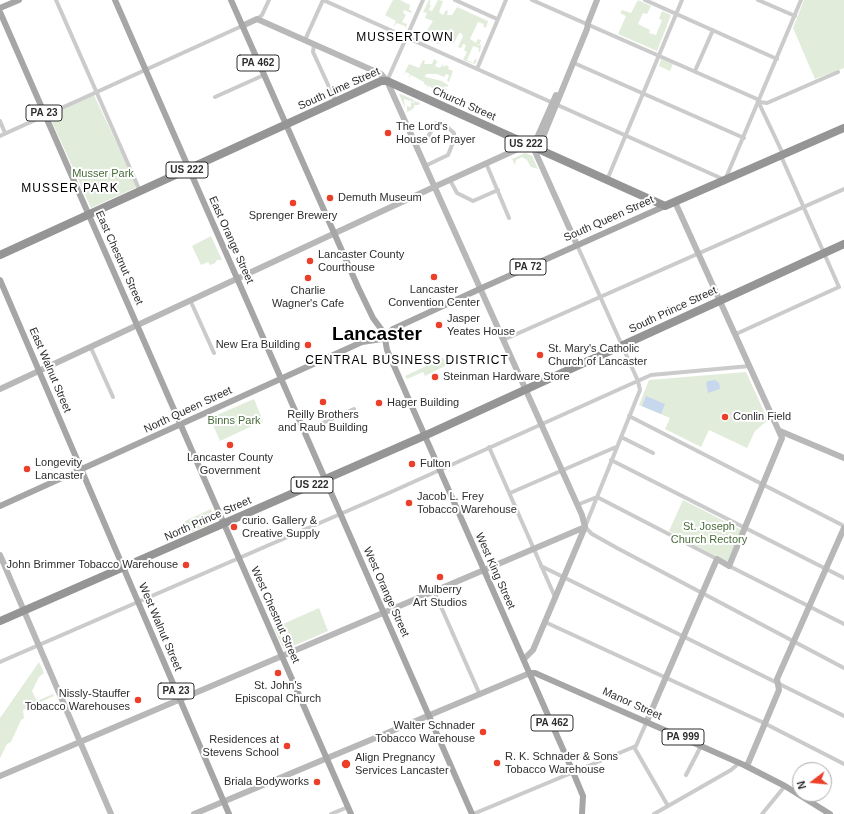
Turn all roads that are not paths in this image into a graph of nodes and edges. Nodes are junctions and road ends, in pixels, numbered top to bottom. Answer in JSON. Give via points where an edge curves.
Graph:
{"nodes":[{"id":1,"x":19,"y":0,"type":"edge"},
{"id":2,"x":56,"y":0,"type":"edge"},
{"id":3,"x":115,"y":0,"type":"edge"},
{"id":4,"x":231,"y":0,"type":"edge"},
{"id":5,"x":269,"y":0,"type":"edge"},
{"id":6,"x":323,"y":0,"type":"edge"},
{"id":7,"x":423,"y":0,"type":"edge"},
{"id":8,"x":455,"y":0,"type":"edge"},
{"id":9,"x":506,"y":0,"type":"edge"},
{"id":10,"x":532,"y":0,"type":"edge"},
{"id":11,"x":597,"y":0,"type":"edge"},
{"id":12,"x":645,"y":0,"type":"edge"},
{"id":13,"x":682,"y":0,"type":"edge"},
{"id":14,"x":758,"y":0,"type":"edge"},
{"id":15,"x":801,"y":0,"type":"edge"},
{"id":16,"x":0,"y":8,"type":"edge"},
{"id":17,"x":0,"y":12,"type":"edge"},
{"id":18,"x":676,"y":14,"type":"junction"},
{"id":19,"x":795,"y":16,"type":"junction"},
{"id":20,"x":257,"y":19,"type":"junction"},
{"id":21,"x":497,"y":19,"type":"junction"},
{"id":22,"x":588,"y":23,"type":"junction"},
{"id":23,"x":242,"y":26,"type":"junction"},
{"id":24,"x":713,"y":30,"type":"junction"},
{"id":25,"x":406,"y":38,"type":"junction"},
{"id":26,"x":305,"y":40,"type":"junction"},
{"id":27,"x":314,"y":44,"type":"junction"},
{"id":28,"x":659,"y":55,"type":"junction"},
{"id":29,"x":777,"y":58,"type":"junction"},
{"id":30,"x":574,"y":63,"type":"junction"},
{"id":31,"x":477,"y":69,"type":"junction"},
{"id":32,"x":145,"y":70,"type":"junction"},
{"id":33,"x":695,"y":71,"type":"junction"},
{"id":34,"x":838,"y":72,"type":"dead end"},
{"id":35,"x":264,"y":75,"type":"junction"},
{"id":36,"x":387,"y":81,"type":"junction"},
{"id":37,"x":96,"y":92,"type":"junction"},
{"id":38,"x":643,"y":93,"type":"junction"},
{"id":39,"x":215,"y":97,"type":"dead end"},
{"id":40,"x":336,"y":102,"type":"junction"},
{"id":41,"x":759,"y":102,"type":"junction"},
{"id":42,"x":555,"y":103,"type":"junction"},
{"id":43,"x":45,"y":115,"type":"junction"},
{"id":44,"x":0,"y":121,"type":"edge"},
{"id":45,"x":286,"y":125,"type":"junction"},
{"id":46,"x":844,"y":128,"type":"edge"},
{"id":47,"x":5,"y":133,"type":"junction"},
{"id":48,"x":626,"y":135,"type":"junction"},
{"id":49,"x":0,"y":136,"type":"edge"},
{"id":50,"x":744,"y":138,"type":"junction"},
{"id":51,"x":416,"y":145,"type":"junction"},
{"id":52,"x":533,"y":147,"type":"junction"},
{"id":53,"x":782,"y":155,"type":"junction"},
{"id":54,"x":486,"y":163,"type":"junction"},
{"id":55,"x":425,"y":166,"type":"junction"},
{"id":56,"x":188,"y":169,"type":"junction"},
{"id":57,"x":450,"y":180,"type":"junction"},
{"id":58,"x":607,"y":180,"type":"junction"},
{"id":59,"x":725,"y":180,"type":"junction"},
{"id":60,"x":434,"y":187,"type":"junction"},
{"id":61,"x":844,"y":189,"type":"edge"},
{"id":62,"x":140,"y":190,"type":"junction"},
{"id":63,"x":498,"y":190,"type":"junction"},
{"id":64,"x":675,"y":202,"type":"junction"},
{"id":65,"x":665,"y":206,"type":"junction"},
{"id":66,"x":803,"y":207,"type":"junction"},
{"id":67,"x":89,"y":214,"type":"junction"},
{"id":68,"x":509,"y":218,"type":"dead end"},
{"id":69,"x":334,"y":234,"type":"junction"},
{"id":70,"x":844,"y":244,"type":"edge"},
{"id":71,"x":577,"y":245,"type":"junction"},
{"id":72,"x":824,"y":253,"type":"junction"},
{"id":73,"x":698,"y":254,"type":"junction"},
{"id":74,"x":0,"y":255,"type":"edge"},
{"id":75,"x":0,"y":280,"type":"edge"},
{"id":76,"x":237,"y":280,"type":"junction"},
{"id":77,"x":479,"y":290,"type":"junction"},
{"id":78,"x":600,"y":296,"type":"junction"},
{"id":79,"x":720,"y":300,"type":"junction"},
{"id":80,"x":190,"y":302,"type":"junction"},
{"id":81,"x":138,"y":326,"type":"junction"},
{"id":82,"x":736,"y":334,"type":"junction"},
{"id":83,"x":385,"y":336,"type":"junction"},
{"id":84,"x":502,"y":340,"type":"junction"},
{"id":85,"x":622,"y":346,"type":"junction"},
{"id":86,"x":91,"y":348,"type":"junction"},
{"id":87,"x":214,"y":353,"type":"dead end"},
{"id":88,"x":750,"y":366,"type":"junction"},
{"id":89,"x":40,"y":371,"type":"junction"},
{"id":90,"x":280,"y":379,"type":"junction"},
{"id":91,"x":638,"y":380,"type":"junction"},
{"id":92,"x":0,"y":389,"type":"edge"},
{"id":93,"x":525,"y":390,"type":"junction"},
{"id":94,"x":112,"y":397,"type":"dead end"},
{"id":95,"x":354,"y":409,"type":"dead end"},
{"id":96,"x":629,"y":416,"type":"junction"},
{"id":97,"x":180,"y":424,"type":"junction"},
{"id":98,"x":540,"y":424,"type":"junction"},
{"id":99,"x":305,"y":431,"type":"junction"},
{"id":100,"x":780,"y":431,"type":"junction"},
{"id":101,"x":424,"y":436,"type":"junction"},
{"id":102,"x":621,"y":437,"type":"junction"},
{"id":103,"x":489,"y":447,"type":"junction"},
{"id":104,"x":616,"y":447,"type":"junction"},
{"id":105,"x":653,"y":453,"type":"dead end"},
{"id":106,"x":844,"y":458,"type":"edge"},
{"id":107,"x":611,"y":460,"type":"junction"},
{"id":108,"x":82,"y":469,"type":"junction"},
{"id":109,"x":440,"y":470,"type":"junction"},
{"id":110,"x":561,"y":470,"type":"junction"},
{"id":111,"x":326,"y":479,"type":"junction"},
{"id":112,"x":762,"y":484,"type":"junction"},
{"id":113,"x":510,"y":493,"type":"junction"},
{"id":114,"x":597,"y":497,"type":"junction"},
{"id":115,"x":577,"y":505,"type":"junction"},
{"id":116,"x":0,"y":506,"type":"edge"},
{"id":117,"x":341,"y":514,"type":"junction"},
{"id":118,"x":224,"y":524,"type":"junction"},
{"id":119,"x":585,"y":527,"type":"junction"},
{"id":120,"x":745,"y":529,"type":"junction"},
{"id":121,"x":843,"y":530,"type":"edge"},
{"id":122,"x":534,"y":549,"type":"junction"},
{"id":123,"x":0,"y":555,"type":"edge"},
{"id":124,"x":239,"y":558,"type":"junction"},
{"id":125,"x":717,"y":559,"type":"junction"},
{"id":126,"x":541,"y":566,"type":"junction"},
{"id":127,"x":729,"y":566,"type":"junction"},
{"id":128,"x":124,"y":568,"type":"junction"},
{"id":129,"x":826,"y":569,"type":"junction"},
{"id":130,"x":484,"y":570,"type":"junction"},
{"id":131,"x":563,"y":576,"type":"junction"},
{"id":132,"x":844,"y":578,"type":"edge"},
{"id":133,"x":434,"y":591,"type":"junction"},
{"id":134,"x":702,"y":593,"type":"junction"},
{"id":135,"x":555,"y":597,"type":"junction"},
{"id":136,"x":138,"y":602,"type":"junction"},
{"id":137,"x":809,"y":608,"type":"junction"},
{"id":138,"x":24,"y":611,"type":"junction"},
{"id":139,"x":384,"y":613,"type":"junction"},
{"id":140,"x":0,"y":621,"type":"edge"},
{"id":141,"x":545,"y":622,"type":"junction"},
{"id":142,"x":844,"y":624,"type":"edge"},
{"id":143,"x":684,"y":636,"type":"junction"},
{"id":144,"x":794,"y":642,"type":"junction"},
{"id":145,"x":38,"y":645,"type":"junction"},
{"id":146,"x":282,"y":656,"type":"junction"},
{"id":147,"x":524,"y":659,"type":"junction"},
{"id":148,"x":0,"y":662,"type":"edge"},
{"id":149,"x":844,"y":668,"type":"edge"},
{"id":150,"x":530,"y":673,"type":"junction"},
{"id":151,"x":666,"y":678,"type":"junction"},
{"id":152,"x":778,"y":683,"type":"junction"},
{"id":153,"x":480,"y":695,"type":"junction"},
{"id":154,"x":180,"y":700,"type":"junction"},
{"id":155,"x":429,"y":715,"type":"junction"},
{"id":156,"x":844,"y":716,"type":"edge"},
{"id":157,"x":647,"y":721,"type":"junction"},
{"id":158,"x":765,"y":724,"type":"junction"},
{"id":159,"x":80,"y":742,"type":"junction"},
{"id":160,"x":701,"y":746,"type":"junction"},
{"id":161,"x":634,"y":747,"type":"junction"},
{"id":162,"x":326,"y":758,"type":"junction"},
{"id":163,"x":739,"y":763,"type":"junction"},
{"id":164,"x":844,"y":764,"type":"edge"},
{"id":165,"x":747,"y":766,"type":"junction"},
{"id":166,"x":573,"y":772,"type":"junction"},
{"id":167,"x":686,"y":774,"type":"dead end"},
{"id":168,"x":0,"y":776,"type":"edge"},
{"id":169,"x":785,"y":786,"type":"junction"},
{"id":170,"x":223,"y":801,"type":"junction"},
{"id":171,"x":668,"y":806,"type":"junction"},
{"id":172,"x":348,"y":807,"type":"junction"},
{"id":173,"x":822,"y":812,"type":"edge"},
{"id":174,"x":111,"y":814,"type":"edge"},
{"id":175,"x":194,"y":814,"type":"edge"},
{"id":176,"x":229,"y":814,"type":"edge"},
{"id":177,"x":331,"y":814,"type":"edge"},
{"id":178,"x":351,"y":814,"type":"edge"},
{"id":179,"x":472,"y":814,"type":"edge"},
{"id":180,"x":582,"y":814,"type":"edge"},
{"id":181,"x":654,"y":814,"type":"edge"},
{"id":182,"x":762,"y":814,"type":"edge"},
{"id":183,"x":830,"y":814,"type":"edge"}],
"edges":[{"from":1,"to":16,"type":"main road"},
{"from":2,"to":37,"type":"street"},
{"from":3,"to":32,"type":"main road","name":"East Orange Street"},
{"from":4,"to":23,"type":"main road","number":"PA 462"},
{"from":5,"to":20,"type":"street","via":[[262,16]]},
{"from":6,"to":25,"type":"street"},
{"from":6,"to":26,"type":"street"},
{"from":7,"to":25,"type":"street","name":"South Lime Street"},
{"from":8,"to":21,"type":"street"},
{"from":9,"to":21,"type":"street"},
{"from":10,"to":22,"type":"street"},
{"from":11,"to":22,"type":"street"},
{"from":12,"to":18,"type":"street"},
{"from":13,"to":18,"type":"street"},
{"from":14,"to":19,"type":"street"},
{"from":15,"to":19,"type":"street"},
{"from":17,"to":43,"type":"main road","name":"East Chestnut Street","number":"PA 23"},
{"from":18,"to":24,"type":"street"},
{"from":18,"to":28,"type":"street"},
{"from":19,"to":29,"type":"street"},
{"from":20,"to":23,"type":"street"},
{"from":20,"to":26,"type":"street","name":"Church Street"},
{"from":21,"to":31,"type":"street"},
{"from":22,"to":28,"type":"street"},
{"from":22,"to":30,"type":"street"},
{"from":22,"to":42,"type":"street"},
{"from":23,"to":32,"type":"street"},
{"from":23,"to":35,"type":"main road","number":"PA 462"},
{"from":24,"to":29,"type":"street"},
{"from":24,"to":33,"type":"street"},
{"from":25,"to":31,"type":"street"},
{"from":25,"to":36,"type":"street","name":"South Lime Street"},
{"from":26,"to":27,"type":"street","name":"Church Street"},
{"from":27,"to":36,"type":"street","name":"Church Street","via":[[381,74]]},
{"from":27,"to":40,"type":"street","via":[[313,52]]},
{"from":28,"to":33,"type":"street"},
{"from":28,"to":38,"type":"street"},
{"from":29,"to":41,"type":"street"},
{"from":30,"to":38,"type":"street"},
{"from":30,"to":42,"type":"street"},
{"from":31,"to":42,"type":"street"},
{"from":32,"to":37,"type":"street"},
{"from":32,"to":56,"type":"main road","name":"East Orange Street"},
{"from":33,"to":41,"type":"street"},
{"from":34,"to":41,"type":"street","via":[[767,103]]},
{"from":35,"to":39,"type":"street"},
{"from":35,"to":45,"type":"main road","number":"PA 462"},
{"from":36,"to":40,"type":"highway","name":"South Lime Street","number":"US 222","via":[[381,81]]},
{"from":36,"to":51,"type":"street"},
{"from":36,"to":52,"type":"highway","name":"Church Street","number":"US 222"},
{"from":37,"to":43,"type":"street"},
{"from":37,"to":62,"type":"street"},
{"from":38,"to":48,"type":"street"},
{"from":38,"to":50,"type":"street"},
{"from":40,"to":45,"type":"highway","name":"South Lime Street","number":"US 222"},
{"from":41,"to":50,"type":"street"},
{"from":41,"to":53,"type":"street"},
{"from":42,"to":48,"type":"street"},
{"from":42,"to":52,"type":"street"},
{"from":43,"to":47,"type":"street"},
{"from":43,"to":67,"type":"main road","name":"East Chestnut Street","number":"PA 23"},
{"from":44,"to":47,"type":"street"},
{"from":45,"to":56,"type":"highway","number":"US 222"},
{"from":45,"to":69,"type":"main road","number":"PA 462"},
{"from":46,"to":53,"type":"highway","name":"South Queen Street"},
{"from":47,"to":49,"type":"street"},
{"from":48,"to":58,"type":"street"},
{"from":48,"to":59,"type":"street"},
{"from":50,"to":59,"type":"street"},
{"from":51,"to":55,"type":"street"},
{"from":51,"to":55,"type":"street","via":[[426,140],[436,122],[454,133],[448,155]]},
{"from":52,"to":54,"type":"street","via":[[520,148]]},
{"from":52,"to":58,"type":"highway","name":"Church Street","number":"US 222"},
{"from":52,"to":71,"type":"street"},
{"from":53,"to":59,"type":"highway","name":"South Queen Street"},
{"from":53,"to":66,"type":"street"},
{"from":54,"to":57,"type":"street"},
{"from":54,"to":63,"type":"street"},
{"from":55,"to":60,"type":"street"},
{"from":56,"to":62,"type":"highway","number":"US 222"},
{"from":56,"to":76,"type":"main road","name":"East Orange Street"},
{"from":57,"to":60,"type":"street"},
{"from":57,"to":63,"type":"street","via":[[457,194],[470,200]]},
{"from":58,"to":65,"type":"highway","name":"Church Street","number":"US 222"},
{"from":59,"to":64,"type":"highway","name":"South Queen Street"},
{"from":60,"to":69,"type":"street"},
{"from":60,"to":77,"type":"street"},
{"from":61,"to":66,"type":"street"},
{"from":62,"to":67,"type":"highway","number":"US 222"},
{"from":63,"to":68,"type":"street"},
{"from":64,"to":65,"type":"highway","name":"South Queen Street"},
{"from":64,"to":73,"type":"street"},
{"from":65,"to":71,"type":"main road","name":"South Queen Street","number":"PA 72"},
{"from":66,"to":72,"type":"street"},
{"from":66,"to":73,"type":"street"},
{"from":67,"to":74,"type":"highway","number":"US 222"},
{"from":67,"to":81,"type":"main road","name":"East Chestnut Street","number":"PA 23"},
{"from":69,"to":76,"type":"street"},
{"from":69,"to":83,"type":"main road","number":"PA 462","via":[[371,315]]},
{"from":70,"to":72,"type":"highway","name":"South Prince Street","number":"US 222"},
{"from":71,"to":77,"type":"main road","name":"South Queen Street","number":"PA 72"},
{"from":71,"to":78,"type":"street"},
{"from":72,"to":79,"type":"highway","name":"South Prince Street","number":"US 222"},
{"from":72,"to":82,"type":"street","via":[[839,287]]},
{"from":73,"to":78,"type":"street"},
{"from":73,"to":79,"type":"street"},
{"from":75,"to":89,"type":"main road","name":"East Walnut Street","number":"PA 23"},
{"from":76,"to":80,"type":"street"},
{"from":76,"to":90,"type":"main road","name":"East Orange Street"},
{"from":77,"to":83,"type":"main road","name":"South Queen Street","number":"PA 72","via":[[393,329]]},
{"from":77,"to":84,"type":"street"},
{"from":78,"to":84,"type":"street"},
{"from":78,"to":85,"type":"street"},
{"from":79,"to":82,"type":"street"},
{"from":79,"to":85,"type":"highway","name":"South Prince Street","number":"US 222"},
{"from":80,"to":81,"type":"street"},
{"from":80,"to":87,"type":"street"},
{"from":81,"to":86,"type":"street"},
{"from":81,"to":97,"type":"main road","name":"East Chestnut Street","number":"PA 23"},
{"from":82,"to":88,"type":"street"},
{"from":83,"to":90,"type":"main road","name":"North Queen Street","number":"PA 72","via":[[362,342]]},
{"from":83,"to":101,"type":"main road","name":"West King Street","number":"PA 462","via":[[387,350]]},
{"from":84,"to":93,"type":"street"},
{"from":85,"to":91,"type":"street"},
{"from":85,"to":93,"type":"highway","name":"South Prince Street","number":"US 222"},
{"from":86,"to":89,"type":"street"},
{"from":86,"to":94,"type":"street"},
{"from":88,"to":91,"type":"street","via":[[655,374]]},
{"from":88,"to":100,"type":"street"},
{"from":89,"to":92,"type":"street"},
{"from":89,"to":108,"type":"main road","name":"East Walnut Street","number":"PA 23"},
{"from":90,"to":97,"type":"main road","name":"North Queen Street","number":"PA 72"},
{"from":90,"to":99,"type":"main road","name":"West Orange Street"},
{"from":91,"to":96,"type":"street","via":[[639,392]]},
{"from":91,"to":98,"type":"street"},
{"from":93,"to":98,"type":"street"},
{"from":93,"to":101,"type":"highway","name":"South Prince Street","number":"US 222"},
{"from":95,"to":99,"type":"street"},
{"from":96,"to":102,"type":"street"},
{"from":96,"to":112,"type":"street"},
{"from":97,"to":108,"type":"main road","name":"North Queen Street","number":"PA 72"},
{"from":97,"to":118,"type":"main road","name":"West Chestnut Street","number":"PA 23"},
{"from":98,"to":103,"type":"street"},
{"from":98,"to":110,"type":"street"},
{"from":99,"to":111,"type":"main road","name":"West Orange Street"},
{"from":100,"to":106,"type":"street"},
{"from":100,"to":112,"type":"street","via":[[782,438]]},
{"from":101,"to":109,"type":"main road","name":"West King Street","number":"PA 462"},
{"from":101,"to":111,"type":"highway","name":"North Prince Street","number":"US 222"},
{"from":102,"to":104,"type":"street"},
{"from":102,"to":105,"type":"street"},
{"from":103,"to":109,"type":"street"},
{"from":103,"to":113,"type":"street"},
{"from":104,"to":107,"type":"street"},
{"from":104,"to":110,"type":"street"},
{"from":107,"to":114,"type":"street"},
{"from":107,"to":120,"type":"street"},
{"from":108,"to":116,"type":"main road","name":"North Queen Street","number":"PA 72"},
{"from":108,"to":128,"type":"main road","name":"West Walnut Street","number":"PA 23"},
{"from":109,"to":117,"type":"street"},
{"from":109,"to":130,"type":"main road","name":"West King Street","number":"PA 462"},
{"from":110,"to":113,"type":"street"},
{"from":110,"to":115,"type":"street"},
{"from":111,"to":117,"type":"main road","name":"West Orange Street"},
{"from":111,"to":118,"type":"highway","name":"North Prince Street","number":"US 222"},
{"from":112,"to":120,"type":"street"},
{"from":112,"to":121,"type":"street"},
{"from":113,"to":122,"type":"street"},
{"from":114,"to":115,"type":"street"},
{"from":114,"to":119,"type":"street"},
{"from":114,"to":125,"type":"street"},
{"from":115,"to":119,"type":"street"},
{"from":117,"to":124,"type":"street"},
{"from":117,"to":139,"type":"main road","name":"West Orange Street"},
{"from":118,"to":124,"type":"main road","name":"West Chestnut Street","number":"PA 23"},
{"from":118,"to":128,"type":"highway","name":"North Prince Street","number":"US 222"},
{"from":119,"to":122,"type":"street"},
{"from":119,"to":131,"type":"street"},
{"from":119,"to":134,"type":"street","via":[[592,534]]},
{"from":120,"to":127,"type":"street"},
{"from":120,"to":129,"type":"street"},
{"from":121,"to":129,"type":"street"},
{"from":122,"to":126,"type":"street"},
{"from":122,"to":130,"type":"street"},
{"from":123,"to":138,"type":"street"},
{"from":124,"to":136,"type":"street"},
{"from":124,"to":146,"type":"main road","name":"West Chestnut Street","number":"PA 23"},
{"from":125,"to":127,"type":"street"},
{"from":125,"to":134,"type":"street"},
{"from":126,"to":131,"type":"street"},
{"from":126,"to":135,"type":"street"},
{"from":127,"to":137,"type":"street"},
{"from":128,"to":136,"type":"main road","name":"West Walnut Street","number":"PA 23"},
{"from":128,"to":138,"type":"highway","name":"North Prince Street","number":"US 222"},
{"from":129,"to":132,"type":"street"},
{"from":129,"to":137,"type":"street"},
{"from":130,"to":133,"type":"street"},
{"from":130,"to":147,"type":"main road","name":"West King Street","number":"PA 462"},
{"from":131,"to":135,"type":"street"},
{"from":131,"to":143,"type":"street"},
{"from":133,"to":139,"type":"street"},
{"from":133,"to":153,"type":"street"},
{"from":134,"to":143,"type":"street"},
{"from":134,"to":144,"type":"street"},
{"from":135,"to":141,"type":"street"},
{"from":136,"to":145,"type":"street"},
{"from":136,"to":154,"type":"main road","name":"West Walnut Street","number":"PA 23"},
{"from":137,"to":142,"type":"street"},
{"from":137,"to":144,"type":"street"},
{"from":138,"to":140,"type":"highway","name":"North Prince Street","number":"US 222"},
{"from":138,"to":145,"type":"street"},
{"from":139,"to":146,"type":"street"},
{"from":139,"to":155,"type":"main road","name":"West Orange Street"},
{"from":141,"to":147,"type":"street","via":[[532,652]]},
{"from":141,"to":151,"type":"street"},
{"from":143,"to":151,"type":"street"},
{"from":143,"to":152,"type":"street"},
{"from":144,"to":149,"type":"street"},
{"from":144,"to":152,"type":"street","via":[[777,678]]},
{"from":145,"to":148,"type":"street"},
{"from":145,"to":159,"type":"street"},
{"from":146,"to":154,"type":"street"},
{"from":146,"to":162,"type":"main road","name":"West Chestnut Street","number":"PA 23"},
{"from":147,"to":150,"type":"main road","name":"West King Street","number":"PA 462"},
{"from":150,"to":153,"type":"street"},
{"from":150,"to":157,"type":"main road","name":"Manor Street","number":"PA 999"},
{"from":150,"to":166,"type":"main road","name":"West King Street","number":"PA 462"},
{"from":151,"to":157,"type":"street"},
{"from":151,"to":158,"type":"street"},
{"from":152,"to":156,"type":"street"},
{"from":152,"to":158,"type":"street","via":[[779,690]]},
{"from":153,"to":155,"type":"street"},
{"from":154,"to":159,"type":"street"},
{"from":154,"to":170,"type":"main road","name":"West Walnut Street","number":"PA 23"},
{"from":155,"to":162,"type":"street"},
{"from":155,"to":179,"type":"main road","name":"West Orange Street"},
{"from":157,"to":160,"type":"main road","name":"Manor Street","number":"PA 999"},
{"from":157,"to":161,"type":"street"},
{"from":158,"to":164,"type":"street"},
{"from":158,"to":165,"type":"street"},
{"from":159,"to":168,"type":"street"},
{"from":159,"to":174,"type":"street"},
{"from":160,"to":163,"type":"main road","name":"Manor Street","number":"PA 999"},
{"from":160,"to":167,"type":"street"},
{"from":161,"to":166,"type":"street"},
{"from":161,"to":171,"type":"street"},
{"from":162,"to":170,"type":"street"},
{"from":162,"to":172,"type":"main road","name":"West Chestnut Street","number":"PA 23"},
{"from":163,"to":165,"type":"main road","name":"Manor Street","number":"PA 999"},
{"from":163,"to":171,"type":"street"},
{"from":165,"to":169,"type":"main road","name":"Manor Street","number":"PA 999"},
{"from":166,"to":179,"type":"street"},
{"from":166,"to":180,"type":"main road","name":"West King Street","number":"PA 462","via":[[583,796]]},
{"from":169,"to":173,"type":"main road","name":"Manor Street","number":"PA 999"},
{"from":169,"to":182,"type":"street"},
{"from":170,"to":175,"type":"street"},
{"from":170,"to":176,"type":"main road","name":"West Walnut Street","number":"PA 23"},
{"from":171,"to":181,"type":"street"},
{"from":172,"to":177,"type":"street"},
{"from":172,"to":178,"type":"main road","name":"West Chestnut Street","number":"PA 23"},
{"from":173,"to":183,"type":"main road","name":"Manor Street","number":"PA 999"}]}
